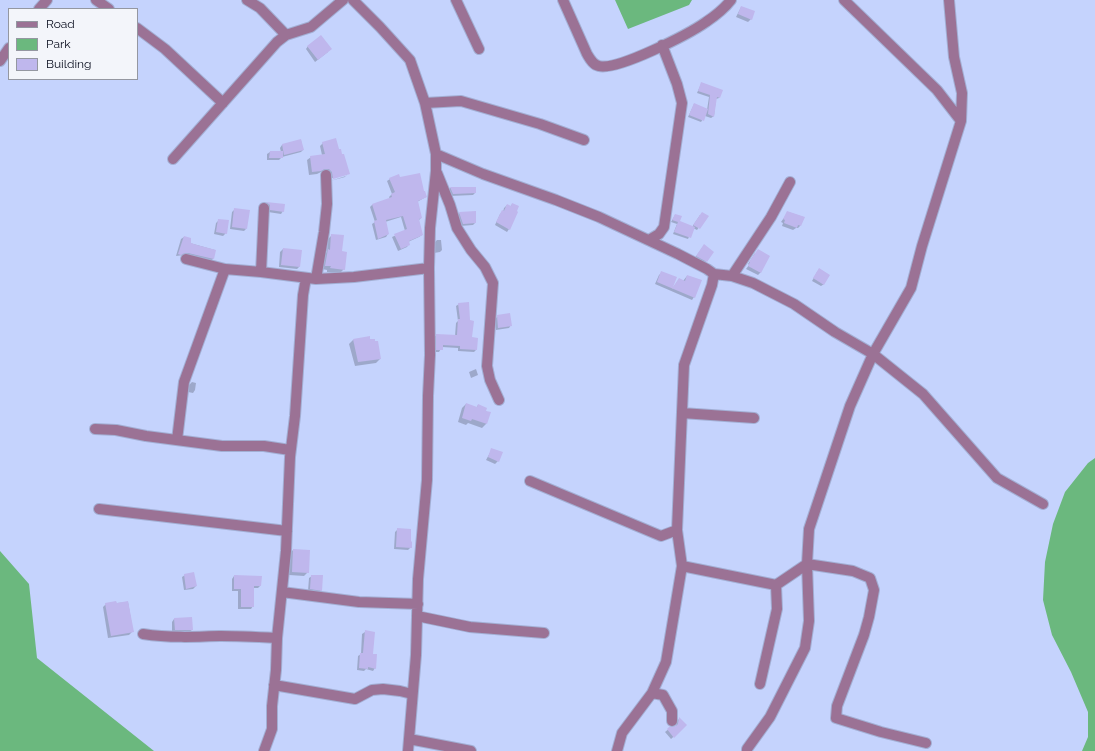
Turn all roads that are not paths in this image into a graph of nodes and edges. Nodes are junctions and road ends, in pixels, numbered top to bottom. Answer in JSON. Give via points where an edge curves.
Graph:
{"nodes":[{"id":1,"x":47,"y":0,"type":"edge"},
{"id":2,"x":96,"y":0,"type":"edge"},
{"id":3,"x":247,"y":0,"type":"edge"},
{"id":4,"x":343,"y":0,"type":"edge"},
{"id":5,"x":353,"y":0,"type":"edge"},
{"id":6,"x":456,"y":0,"type":"edge"},
{"id":7,"x":563,"y":0,"type":"edge"},
{"id":8,"x":731,"y":0,"type":"edge"},
{"id":9,"x":844,"y":0,"type":"edge"},
{"id":10,"x":949,"y":0,"type":"edge"},
{"id":11,"x":40,"y":8,"type":"edge"},
{"id":12,"x":107,"y":8,"type":"edge"},
{"id":13,"x":138,"y":29,"type":"edge"},
{"id":14,"x":286,"y":35,"type":"junction"},
{"id":15,"x":662,"y":45,"type":"junction"},
{"id":16,"x":8,"y":49,"type":"edge"},
{"id":17,"x":479,"y":49,"type":"dead end"},
{"id":18,"x":0,"y":61,"type":"edge"},
{"id":19,"x":223,"y":103,"type":"junction"},
{"id":20,"x":426,"y":103,"type":"junction"},
{"id":21,"x":961,"y":121,"type":"junction"},
{"id":22,"x":584,"y":140,"type":"dead end"},
{"id":23,"x":436,"y":154,"type":"junction"},
{"id":24,"x":173,"y":159,"type":"dead end"},
{"id":25,"x":436,"y":171,"type":"junction"},
{"id":26,"x":326,"y":175,"type":"dead end"},
{"id":27,"x":790,"y":182,"type":"dead end"},
{"id":28,"x":264,"y":208,"type":"dead end"},
{"id":29,"x":649,"y":240,"type":"junction"},
{"id":30,"x":186,"y":259,"type":"dead end"},
{"id":31,"x":429,"y":268,"type":"junction"},
{"id":32,"x":225,"y":269,"type":"junction"},
{"id":33,"x":261,"y":272,"type":"junction"},
{"id":34,"x":714,"y":274,"type":"junction"},
{"id":35,"x":732,"y":276,"type":"junction"},
{"id":36,"x":311,"y":278,"type":"junction"},
{"id":37,"x":873,"y":354,"type":"junction"},
{"id":38,"x":499,"y":400,"type":"dead end"},
{"id":39,"x":682,"y":413,"type":"junction"},
{"id":40,"x":754,"y":418,"type":"dead end"},
{"id":41,"x":95,"y":429,"type":"dead end"},
{"id":42,"x":177,"y":440,"type":"junction"},
{"id":43,"x":290,"y":450,"type":"junction"},
{"id":44,"x":530,"y":481,"type":"dead end"},
{"id":45,"x":1043,"y":504,"type":"dead end"},
{"id":46,"x":99,"y":509,"type":"dead end"},
{"id":47,"x":677,"y":530,"type":"junction"},
{"id":48,"x":287,"y":531,"type":"junction"},
{"id":49,"x":807,"y":564,"type":"junction"},
{"id":50,"x":682,"y":566,"type":"junction"},
{"id":51,"x":776,"y":585,"type":"junction"},
{"id":52,"x":282,"y":592,"type":"junction"},
{"id":53,"x":418,"y":604,"type":"junction"},
{"id":54,"x":418,"y":616,"type":"junction"},
{"id":55,"x":544,"y":633,"type":"dead end"},
{"id":56,"x":143,"y":634,"type":"dead end"},
{"id":57,"x":277,"y":638,"type":"junction"},
{"id":58,"x":760,"y":684,"type":"dead end"},
{"id":59,"x":274,"y":685,"type":"junction"},
{"id":60,"x":652,"y":693,"type":"junction"},
{"id":61,"x":412,"y":694,"type":"junction"},
{"id":62,"x":672,"y":720,"type":"dead end"},
{"id":63,"x":409,"y":739,"type":"junction"},
{"id":64,"x":926,"y":743,"type":"dead end"},
{"id":65,"x":264,"y":751,"type":"edge"},
{"id":66,"x":408,"y":751,"type":"edge"},
{"id":67,"x":471,"y":751,"type":"edge"},
{"id":68,"x":617,"y":751,"type":"edge"},
{"id":69,"x":748,"y":751,"type":"edge"}],
"edges":[{"from":1,"to":11,"type":"street"},
{"from":2,"to":12,"type":"street"},
{"from":3,"to":14,"type":"street","via":[[260,8]]},
{"from":4,"to":14,"type":"street","via":[[311,27]]},
{"from":5,"to":20,"type":"street","via":[[410,60]]},
{"from":6,"to":17,"type":"street"},
{"from":7,"to":15,"type":"street","via":[[587,54],[598,66],[607,67],[622,63]]},
{"from":8,"to":15,"type":"street","via":[[704,24]]},
{"from":9,"to":21,"type":"street","via":[[936,90]]},
{"from":10,"to":21,"type":"street","via":[[954,57],[962,93]]},
{"from":13,"to":19,"type":"street","via":[[165,49]]},
{"from":14,"to":19,"type":"street"},
{"from":15,"to":29,"type":"street","via":[[682,103],[664,226],[659,234]]},
{"from":16,"to":18,"type":"street"},
{"from":19,"to":24,"type":"street"},
{"from":20,"to":22,"type":"street","via":[[461,101]]},
{"from":20,"to":23,"type":"street"},
{"from":21,"to":37,"type":"street","via":[[911,288]]},
{"from":23,"to":25,"type":"street"},
{"from":23,"to":29,"type":"street","via":[[599,217]]},
{"from":25,"to":31,"type":"street"},
{"from":25,"to":38,"type":"street","via":[[457,228],[485,267],[493,283],[487,366]]},
{"from":26,"to":36,"type":"street","via":[[325,218]]},
{"from":27,"to":35,"type":"street","via":[[771,217]]},
{"from":28,"to":33,"type":"street"},
{"from":29,"to":34,"type":"street"},
{"from":30,"to":32,"type":"street"},
{"from":31,"to":36,"type":"street","via":[[354,278]]},
{"from":31,"to":53,"type":"street","via":[[427,480]]},
{"from":32,"to":33,"type":"street"},
{"from":32,"to":42,"type":"street","via":[[184,382]]},
{"from":33,"to":36,"type":"street"},
{"from":34,"to":35,"type":"street"},
{"from":34,"to":39,"type":"street","via":[[684,365]]},
{"from":35,"to":37,"type":"street","via":[[753,283],[794,304]]},
{"from":36,"to":43,"type":"street","via":[[303,295],[296,416]]},
{"from":37,"to":45,"type":"street","via":[[922,394],[997,478]]},
{"from":37,"to":49,"type":"street","via":[[850,406],[809,529]]},
{"from":39,"to":40,"type":"street"},
{"from":39,"to":47,"type":"street"},
{"from":41,"to":42,"type":"street"},
{"from":42,"to":43,"type":"street","via":[[222,446],[264,446]]},
{"from":43,"to":48,"type":"street"},
{"from":44,"to":47,"type":"street","via":[[661,536]]},
{"from":46,"to":48,"type":"street"},
{"from":47,"to":50,"type":"street"},
{"from":48,"to":52,"type":"street"},
{"from":49,"to":51,"type":"street"},
{"from":49,"to":64,"type":"street","via":[[853,571],[870,578],[874,590],[864,635],[837,706],[836,718]]},
{"from":49,"to":69,"type":"street","via":[[808,621],[805,648],[770,717]]},
{"from":50,"to":51,"type":"street"},
{"from":50,"to":60,"type":"street","via":[[666,662]]},
{"from":51,"to":58,"type":"street","via":[[777,609]]},
{"from":52,"to":53,"type":"street","via":[[359,602]]},
{"from":52,"to":57,"type":"street"},
{"from":53,"to":54,"type":"street"},
{"from":54,"to":55,"type":"street","via":[[470,627]]},
{"from":54,"to":61,"type":"street"},
{"from":56,"to":57,"type":"street","via":[[164,637]]},
{"from":57,"to":59,"type":"street"},
{"from":59,"to":61,"type":"street","via":[[355,699],[372,690],[383,689]]},
{"from":59,"to":65,"type":"street","via":[[272,729]]},
{"from":60,"to":62,"type":"street","via":[[663,695],[672,711]]},
{"from":60,"to":68,"type":"street","via":[[622,733]]},
{"from":61,"to":63,"type":"street"},
{"from":63,"to":66,"type":"street"},
{"from":63,"to":67,"type":"street"}]}
